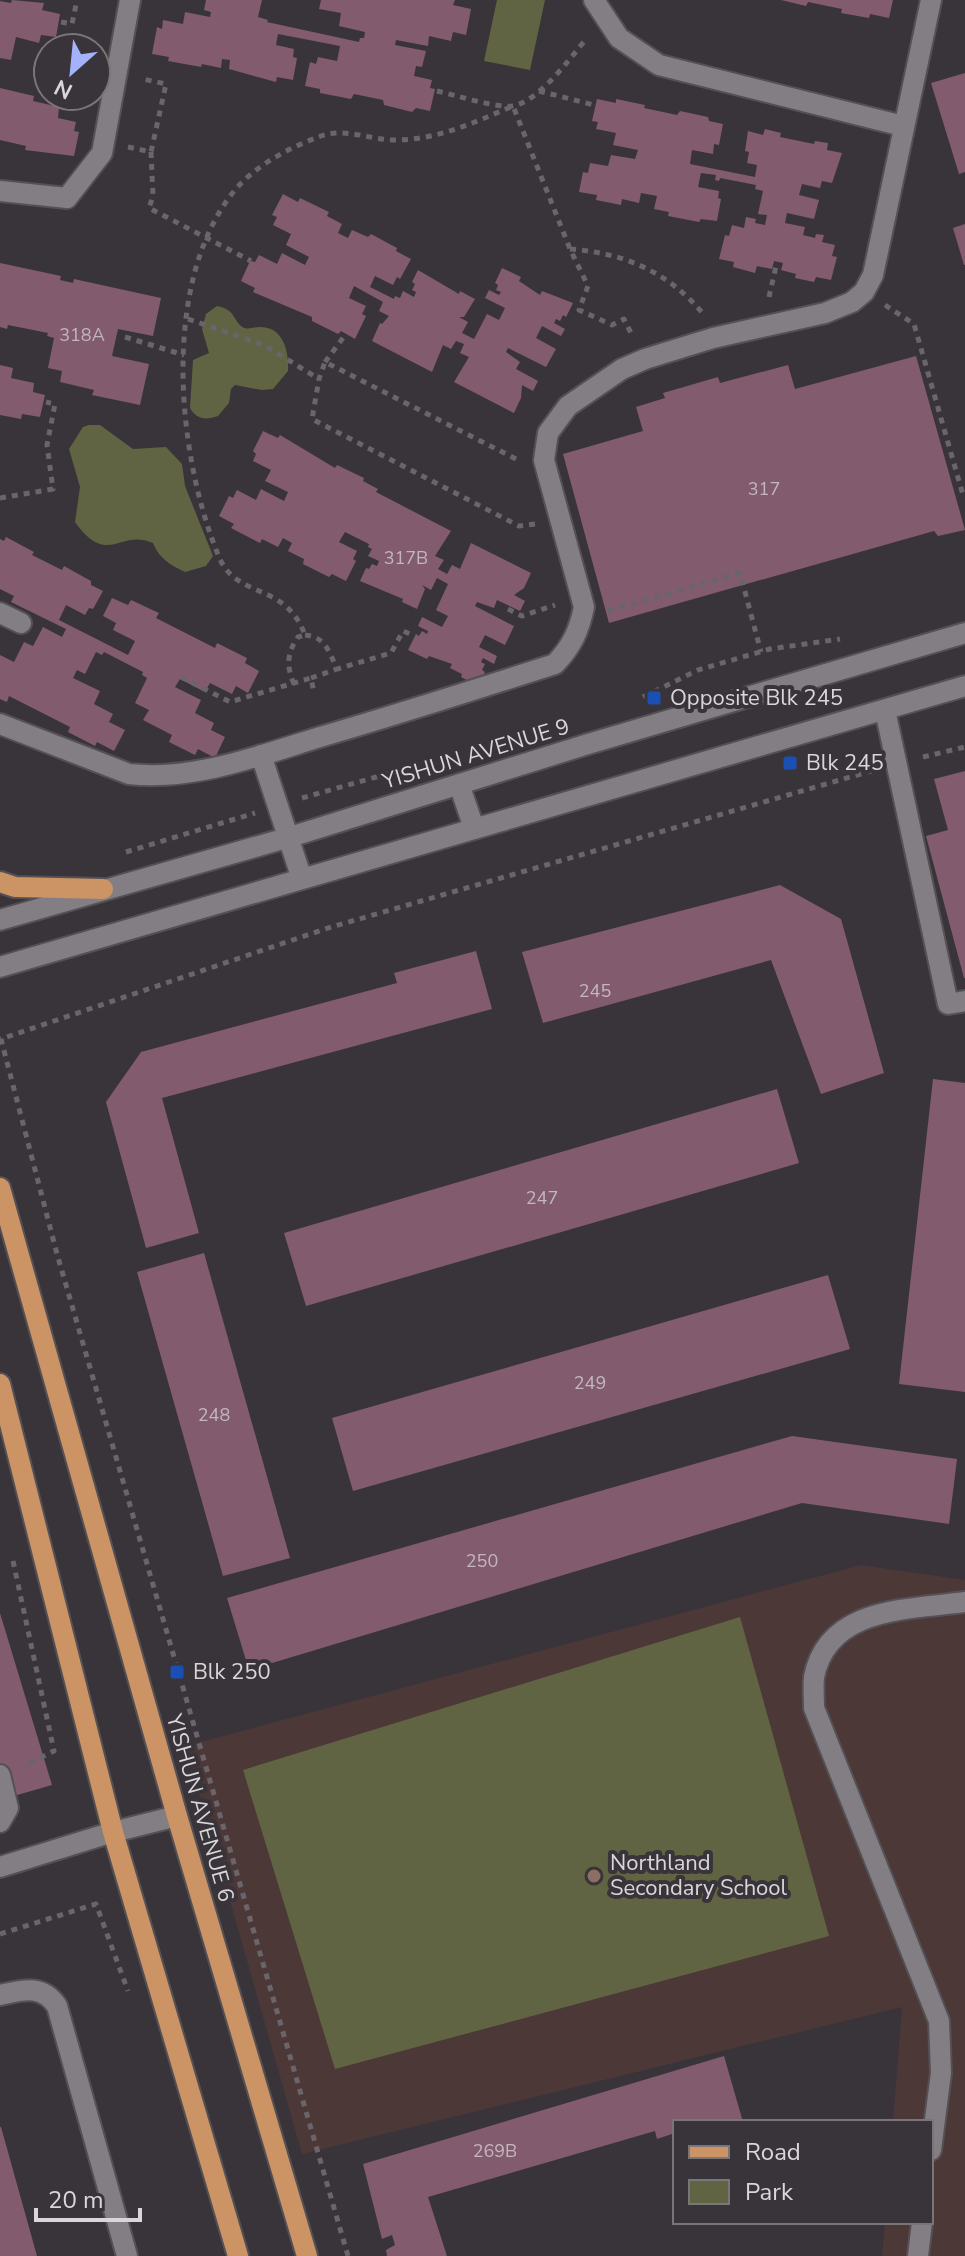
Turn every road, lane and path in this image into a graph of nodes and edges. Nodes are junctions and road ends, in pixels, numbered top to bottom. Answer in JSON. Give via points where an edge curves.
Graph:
{"nodes":[{"id":1,"x":77,"y":0,"type":"edge"},
{"id":2,"x":130,"y":0,"type":"edge"},
{"id":3,"x":594,"y":0,"type":"edge"},
{"id":4,"x":931,"y":0,"type":"edge"},
{"id":5,"x":61,"y":22,"type":"dead end"},
{"id":6,"x":589,"y":35,"type":"dead end"},
{"id":7,"x":437,"y":91,"type":"dead end"},
{"id":8,"x":538,"y":91,"type":"junction"},
{"id":9,"x":594,"y":105,"type":"dead end"},
{"id":10,"x":513,"y":106,"type":"junction"},
{"id":11,"x":903,"y":126,"type":"junction"},
{"id":12,"x":151,"y":152,"type":"dead end"},
{"id":13,"x":0,"y":191,"type":"edge"},
{"id":14,"x":206,"y":236,"type":"junction"},
{"id":15,"x":570,"y":249,"type":"junction"},
{"id":16,"x":251,"y":261,"type":"dead end"},
{"id":17,"x":864,"y":292,"type":"junction"},
{"id":18,"x":188,"y":319,"type":"junction"},
{"id":19,"x":125,"y":337,"type":"dead end"},
{"id":20,"x":343,"y":338,"type":"dead end"},
{"id":21,"x":713,"y":338,"type":"junction"},
{"id":22,"x":184,"y":355,"type":"junction"},
{"id":23,"x":645,"y":359,"type":"junction"},
{"id":24,"x":325,"y":362,"type":"junction"},
{"id":25,"x":319,"y":379,"type":"junction"},
{"id":26,"x":46,"y":402,"type":"dead end"},
{"id":27,"x":520,"y":461,"type":"dead end"},
{"id":28,"x":965,"y":494,"type":"edge"},
{"id":29,"x":0,"y":498,"type":"edge"},
{"id":30,"x":538,"y":524,"type":"dead end"},
{"id":31,"x":0,"y":613,"type":"edge"},
{"id":32,"x":600,"y":614,"type":"dead end"},
{"id":33,"x":21,"y":623,"type":"dead end"},
{"id":34,"x":965,"y":633,"type":"edge"},
{"id":35,"x":305,"y":635,"type":"junction"},
{"id":36,"x":412,"y":635,"type":"dead end"},
{"id":37,"x":851,"y":638,"type":"dead end"},
{"id":38,"x":761,"y":652,"type":"junction"},
{"id":39,"x":337,"y":669,"type":"junction"},
{"id":40,"x":181,"y":677,"type":"dead end"},
{"id":41,"x":311,"y":678,"type":"junction"},
{"id":42,"x":294,"y":684,"type":"junction"},
{"id":43,"x":965,"y":686,"type":"edge"},
{"id":44,"x":314,"y":693,"type":"dead end"},
{"id":45,"x":641,"y":698,"type":"dead end"},
{"id":46,"x":885,"y":710,"type":"junction"},
{"id":47,"x":0,"y":724,"type":"edge"},
{"id":48,"x":965,"y":747,"type":"edge"},
{"id":49,"x":261,"y":755,"type":"junction"},
{"id":50,"x":897,"y":763,"type":"junction"},
{"id":51,"x":414,"y":767,"type":"dead end"},
{"id":52,"x":459,"y":784,"type":"junction"},
{"id":53,"x":279,"y":805,"type":"junction"},
{"id":54,"x":474,"y":828,"type":"junction"},
{"id":55,"x":290,"y":837,"type":"junction"},
{"id":56,"x":122,"y":853,"type":"dead end"},
{"id":57,"x":302,"y":879,"type":"junction"},
{"id":58,"x":0,"y":882,"type":"edge"},
{"id":59,"x":103,"y":889,"type":"junction"},
{"id":60,"x":0,"y":920,"type":"edge"},
{"id":61,"x":0,"y":967,"type":"edge"},
{"id":62,"x":965,"y":1001,"type":"edge"},
{"id":63,"x":0,"y":1188,"type":"edge"},
{"id":64,"x":0,"y":1384,"type":"edge"},
{"id":65,"x":13,"y":1559,"type":"dead end"},
{"id":66,"x":965,"y":1602,"type":"edge"},
{"id":67,"x":54,"y":1751,"type":"dead end"},
{"id":68,"x":0,"y":1775,"type":"edge"},
{"id":69,"x":177,"y":1816,"type":"junction"},
{"id":70,"x":0,"y":1822,"type":"edge"},
{"id":71,"x":113,"y":1832,"type":"junction"},
{"id":72,"x":0,"y":1867,"type":"edge"},
{"id":73,"x":96,"y":1904,"type":"dead end"},
{"id":74,"x":0,"y":1934,"type":"edge"},
{"id":75,"x":0,"y":1995,"type":"edge"},
{"id":76,"x":933,"y":2135,"type":"edge"},
{"id":77,"x":922,"y":2224,"type":"edge"},
{"id":78,"x":127,"y":2256,"type":"edge"},
{"id":79,"x":238,"y":2256,"type":"edge"},
{"id":80,"x":307,"y":2256,"type":"edge"},
{"id":81,"x":348,"y":2256,"type":"edge"},
{"id":82,"x":918,"y":2256,"type":"edge"}],
"edges":[{"from":1,"to":5,"type":"path","via":[[72,24]]},
{"from":2,"to":13,"type":"street","via":[[102,153],[67,198]]},
{"from":3,"to":11,"type":"street","via":[[619,38],[659,65]]},
{"from":4,"to":11,"type":"street"},
{"from":6,"to":8,"type":"path"},
{"from":7,"to":10,"type":"path"},
{"from":8,"to":9,"type":"path"},
{"from":8,"to":10,"type":"path"},
{"from":10,"to":14,"type":"path","via":[[437,136],[395,141],[361,133],[324,135],[257,169],[231,195]]},
{"from":10,"to":15,"type":"path"},
{"from":11,"to":17,"type":"street","via":[[873,275]]},
{"from":12,"to":14,"type":"path","via":[[149,208]]},
{"from":14,"to":16,"type":"path"},
{"from":14,"to":18,"type":"path"},
{"from":15,"to":21,"type":"path","via":[[603,251],[670,283],[706,318]]},
{"from":15,"to":23,"type":"path","via":[[588,286],[579,310],[612,325],[624,319]]},
{"from":17,"to":21,"type":"street","via":[[825,313]]},
{"from":17,"to":28,"type":"path","via":[[914,324]]},
{"from":18,"to":22,"type":"path"},
{"from":18,"to":25,"type":"path","via":[[264,345]]},
{"from":19,"to":22,"type":"path"},
{"from":20,"to":24,"type":"path"},
{"from":21,"to":23,"type":"street"},
{"from":22,"to":35,"type":"path","via":[[193,480],[221,561],[231,575],[285,603]]},
{"from":23,"to":49,"type":"street","via":[[568,406],[548,433],[544,460],[584,607],[580,630],[555,664]]},
{"from":24,"to":25,"type":"path"},
{"from":24,"to":27,"type":"path"},
{"from":25,"to":30,"type":"path","via":[[312,419],[519,526]]},
{"from":26,"to":29,"type":"path","via":[[55,404],[47,445],[53,489]]},
{"from":31,"to":33,"type":"street"},
{"from":32,"to":38,"type":"path","via":[[740,573]]},
{"from":34,"to":52,"type":"street","name":"YISHUN AVENUE 9"},
{"from":35,"to":39,"type":"path","via":[[325,643]]},
{"from":35,"to":42,"type":"path","via":[[298,637],[289,656]]},
{"from":36,"to":39,"type":"path","via":[[403,631],[391,653]]},
{"from":37,"to":38,"type":"path"},
{"from":38,"to":45,"type":"path","via":[[698,670]]},
{"from":39,"to":41,"type":"path"},
{"from":40,"to":42,"type":"path","via":[[230,702]]},
{"from":41,"to":42,"type":"path"},
{"from":41,"to":44,"type":"path"},
{"from":43,"to":46,"type":"street"},
{"from":46,"to":50,"type":"street"},
{"from":46,"to":54,"type":"street"},
{"from":47,"to":49,"type":"street","via":[[129,774],[192,773]]},
{"from":48,"to":50,"type":"path"},
{"from":49,"to":53,"type":"street"},
{"from":50,"to":62,"type":"street","via":[[948,1004]]},
{"from":50,"to":81,"type":"path","via":[[328,928],[1,1039],[57,1254]]},
{"from":51,"to":53,"type":"path"},
{"from":52,"to":54,"type":"street"},
{"from":52,"to":55,"type":"street","name":"YISHUN AVENUE 9"},
{"from":53,"to":55,"type":"street"},
{"from":53,"to":56,"type":"path"},
{"from":54,"to":57,"type":"street"},
{"from":55,"to":57,"type":"street"},
{"from":55,"to":59,"type":"street","name":"YISHUN AVENUE 9"},
{"from":57,"to":61,"type":"street"},
{"from":58,"to":59,"type":"main road"},
{"from":59,"to":60,"type":"street","name":"YISHUN AVENUE 9"},
{"from":63,"to":69,"type":"main road","name":"YISHUN AVENUE 6"},
{"from":64,"to":71,"type":"main road"},
{"from":65,"to":67,"type":"path"},
{"from":66,"to":76,"type":"street","via":[[879,1614],[847,1625],[828,1644],[814,1676],[814,1708],[939,2021],[941,2073]]},
{"from":68,"to":70,"type":"street","via":[[8,1808]]},
{"from":69,"to":71,"type":"street"},
{"from":69,"to":80,"type":"main road","name":"YISHUN AVENUE 6"},
{"from":71,"to":72,"type":"street"},
{"from":71,"to":79,"type":"main road"},
{"from":73,"to":74,"type":"path"},
{"from":75,"to":78,"type":"street","via":[[35,1989],[57,2006]]},
{"from":77,"to":82,"type":"street"}]}
